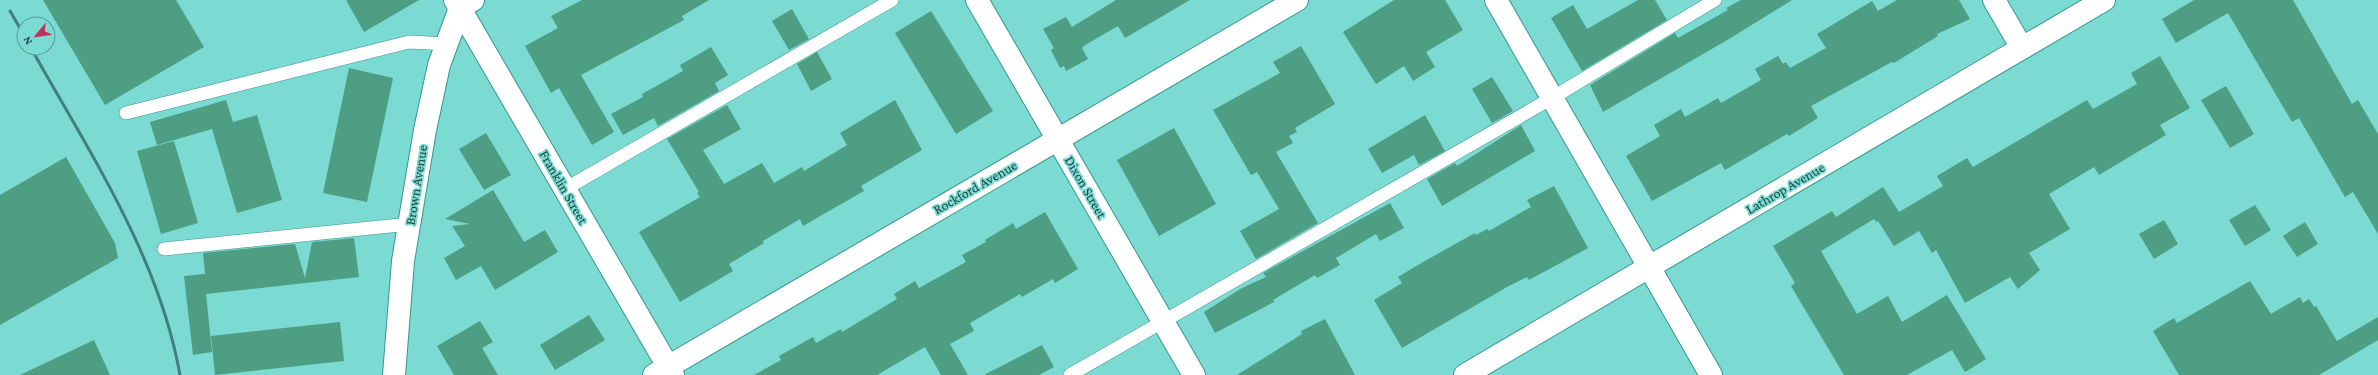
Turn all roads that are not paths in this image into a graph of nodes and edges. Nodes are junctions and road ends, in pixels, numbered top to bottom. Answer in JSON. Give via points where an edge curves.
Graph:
{"nodes":[{"id":1,"x":892,"y":0,"type":"edge"},
{"id":2,"x":977,"y":0,"type":"edge"},
{"id":3,"x":1297,"y":0,"type":"edge"},
{"id":4,"x":1496,"y":0,"type":"edge"},
{"id":5,"x":1715,"y":0,"type":"edge"},
{"id":6,"x":1994,"y":0,"type":"edge"},
{"id":7,"x":2104,"y":0,"type":"edge"},
{"id":8,"x":463,"y":2,"type":"edge"},
{"id":9,"x":448,"y":44,"type":"junction"},
{"id":10,"x":2022,"y":48,"type":"junction"},
{"id":11,"x":1552,"y":98,"type":"junction"},
{"id":12,"x":126,"y":113,"type":"dead end"},
{"id":13,"x":1058,"y":139,"type":"junction"},
{"id":14,"x":565,"y":189,"type":"junction"},
{"id":15,"x":410,"y":224,"type":"junction"},
{"id":16,"x":164,"y":249,"type":"dead end"},
{"id":17,"x":1649,"y":268,"type":"junction"},
{"id":18,"x":1163,"y":321,"type":"junction"},
{"id":19,"x":665,"y":372,"type":"edge"},
{"id":20,"x":394,"y":375,"type":"edge"},
{"id":21,"x":1070,"y":375,"type":"edge"},
{"id":22,"x":1194,"y":375,"type":"edge"},
{"id":23,"x":1465,"y":375,"type":"edge"},
{"id":24,"x":1711,"y":375,"type":"edge"}],
"edges":[{"from":1,"to":14,"type":"lane"},
{"from":2,"to":13,"type":"street","name":"Dixon Street"},
{"from":3,"to":13,"type":"street","name":"Rockford Avenue"},
{"from":4,"to":11,"type":"street"},
{"from":5,"to":11,"type":"lane"},
{"from":6,"to":10,"type":"street"},
{"from":7,"to":10,"type":"street","name":"Lathrop Avenue"},
{"from":8,"to":9,"type":"street","name":"Brown Avenue"},
{"from":8,"to":14,"type":"street","name":"Franklin Street"},
{"from":9,"to":12,"type":"lane","via":[[409,42]]},
{"from":9,"to":15,"type":"street","name":"Brown Avenue","via":[[439,65]]},
{"from":10,"to":17,"type":"street","name":"Lathrop Avenue"},
{"from":11,"to":17,"type":"street"},
{"from":11,"to":18,"type":"lane"},
{"from":13,"to":18,"type":"street","name":"Dixon Street"},
{"from":13,"to":19,"type":"street","name":"Rockford Avenue"},
{"from":14,"to":19,"type":"street","name":"Franklin Street"},
{"from":15,"to":16,"type":"lane"},
{"from":15,"to":20,"type":"street","name":"Brown Avenue","via":[[403,261]]},
{"from":17,"to":23,"type":"street","name":"Lathrop Avenue"},
{"from":17,"to":24,"type":"street"},
{"from":18,"to":21,"type":"lane"},
{"from":18,"to":22,"type":"street","name":"Dixon Street"}]}
